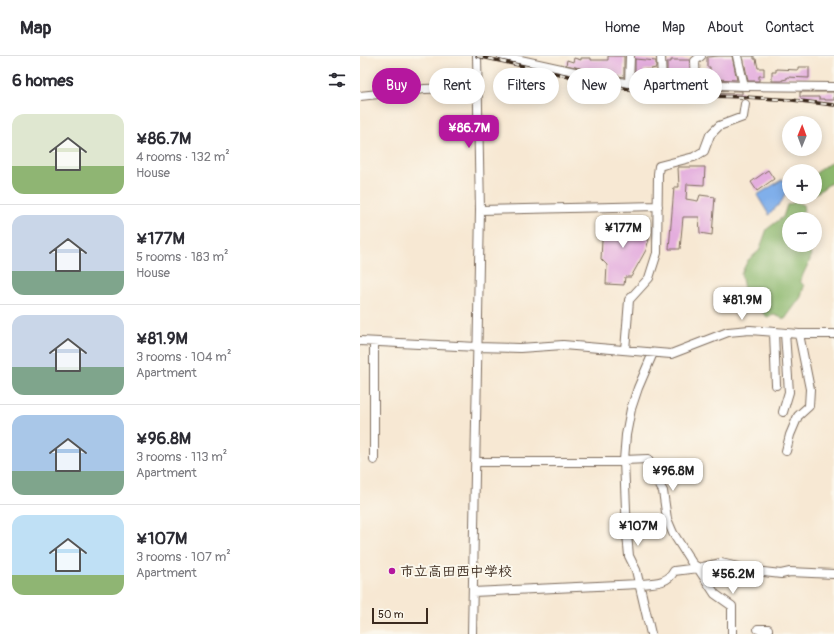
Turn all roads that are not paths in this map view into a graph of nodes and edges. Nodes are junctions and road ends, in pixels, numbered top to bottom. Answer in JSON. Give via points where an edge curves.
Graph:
{"nodes":[{"id":1,"x":477,"y":56,"type":"edge"},
{"id":2,"x":502,"y":56,"type":"edge"},
{"id":3,"x":630,"y":56,"type":"edge"},
{"id":4,"x":661,"y":56,"type":"edge"},
{"id":5,"x":701,"y":56,"type":"edge"},
{"id":6,"x":737,"y":56,"type":"edge"},
{"id":7,"x":511,"y":57,"type":"edge"},
{"id":8,"x":477,"y":68,"type":"edge"},
{"id":9,"x":630,"y":68,"type":"edge"},
{"id":10,"x":661,"y":68,"type":"edge"},
{"id":11,"x":695,"y":68,"type":"edge"},
{"id":12,"x":629,"y":84,"type":"edge"},
{"id":13,"x":722,"y":85,"type":"edge"},
{"id":14,"x":744,"y":86,"type":"junction"},
{"id":15,"x":834,"y":87,"type":"edge"},
{"id":16,"x":429,"y":89,"type":"edge"},
{"id":17,"x":360,"y":96,"type":"edge"},
{"id":18,"x":478,"y":104,"type":"edge"},
{"id":19,"x":745,"y":104,"type":"dead end"},
{"id":20,"x":658,"y":206,"type":"junction"},
{"id":21,"x":480,"y":210,"type":"junction"},
{"id":22,"x":774,"y":332,"type":"junction"},
{"id":23,"x":785,"y":333,"type":"junction"},
{"id":24,"x":799,"y":334,"type":"junction"},
{"id":25,"x":834,"y":334,"type":"edge"},
{"id":26,"x":360,"y":341,"type":"edge"},
{"id":27,"x":374,"y":342,"type":"junction"},
{"id":28,"x":477,"y":347,"type":"junction"},
{"id":29,"x":625,"y":350,"type":"junction"},
{"id":30,"x":653,"y":353,"type":"junction"},
{"id":31,"x":776,"y":385,"type":"dead end"},
{"id":32,"x":783,"y":412,"type":"dead end"},
{"id":33,"x":786,"y":452,"type":"dead end"},
{"id":34,"x":374,"y":460,"type":"dead end"},
{"id":35,"x":624,"y":461,"type":"junction"},
{"id":36,"x":475,"y":462,"type":"junction"},
{"id":37,"x":698,"y":568,"type":"junction"},
{"id":38,"x":834,"y":574,"type":"edge"},
{"id":39,"x":640,"y":584,"type":"junction"},
{"id":40,"x":473,"y":592,"type":"junction"},
{"id":41,"x":758,"y":629,"type":"dead end"},
{"id":42,"x":472,"y":634,"type":"edge"},
{"id":43,"x":652,"y":634,"type":"edge"},
{"id":44,"x":732,"y":634,"type":"edge"},
{"id":45,"x":768,"y":634,"type":"edge"}],
"edges":[{"from":1,"to":8,"type":"street"},
{"from":2,"to":7,"type":"street"},
{"from":3,"to":9,"type":"street"},
{"from":4,"to":10,"type":"street"},
{"from":5,"to":11,"type":"street","via":[[695,61]]},
{"from":6,"to":14,"type":"street"},
{"from":7,"to":12,"type":"street"},
{"from":13,"to":14,"type":"street"},
{"from":14,"to":15,"type":"street"},
{"from":16,"to":17,"type":"street"},
{"from":18,"to":21,"type":"street"},
{"from":19,"to":20,"type":"street","via":[[744,117],[719,126],[710,135],[704,151],[694,157],[659,166]]},
{"from":20,"to":21,"type":"street"},
{"from":20,"to":29,"type":"street","via":[[657,253],[649,278],[629,300]]},
{"from":21,"to":28,"type":"street"},
{"from":22,"to":23,"type":"street"},
{"from":22,"to":30,"type":"street","via":[[728,332],[671,354]]},
{"from":22,"to":31,"type":"street"},
{"from":23,"to":24,"type":"street"},
{"from":23,"to":32,"type":"street","via":[[789,392]]},
{"from":24,"to":25,"type":"street"},
{"from":24,"to":33,"type":"street","via":[[810,389],[809,406],[798,416]]},
{"from":26,"to":27,"type":"street"},
{"from":27,"to":28,"type":"street"},
{"from":27,"to":34,"type":"street"},
{"from":28,"to":29,"type":"street","via":[[563,345]]},
{"from":28,"to":36,"type":"street"},
{"from":29,"to":30,"type":"street"},
{"from":30,"to":35,"type":"street","via":[[631,409]]},
{"from":35,"to":36,"type":"street"},
{"from":35,"to":37,"type":"street","via":[[648,460],[663,491],[667,519],[673,533]]},
{"from":35,"to":39,"type":"street","via":[[629,556]]},
{"from":36,"to":40,"type":"street"},
{"from":37,"to":38,"type":"street","via":[[721,563],[781,574]]},
{"from":37,"to":39,"type":"street","via":[[674,571],[672,576],[664,581]]},
{"from":37,"to":44,"type":"street","via":[[715,594],[732,606]]},
{"from":39,"to":40,"type":"street"},
{"from":39,"to":43,"type":"street"},
{"from":40,"to":42,"type":"street"},
{"from":41,"to":45,"type":"street","via":[[768,629]]}]}
